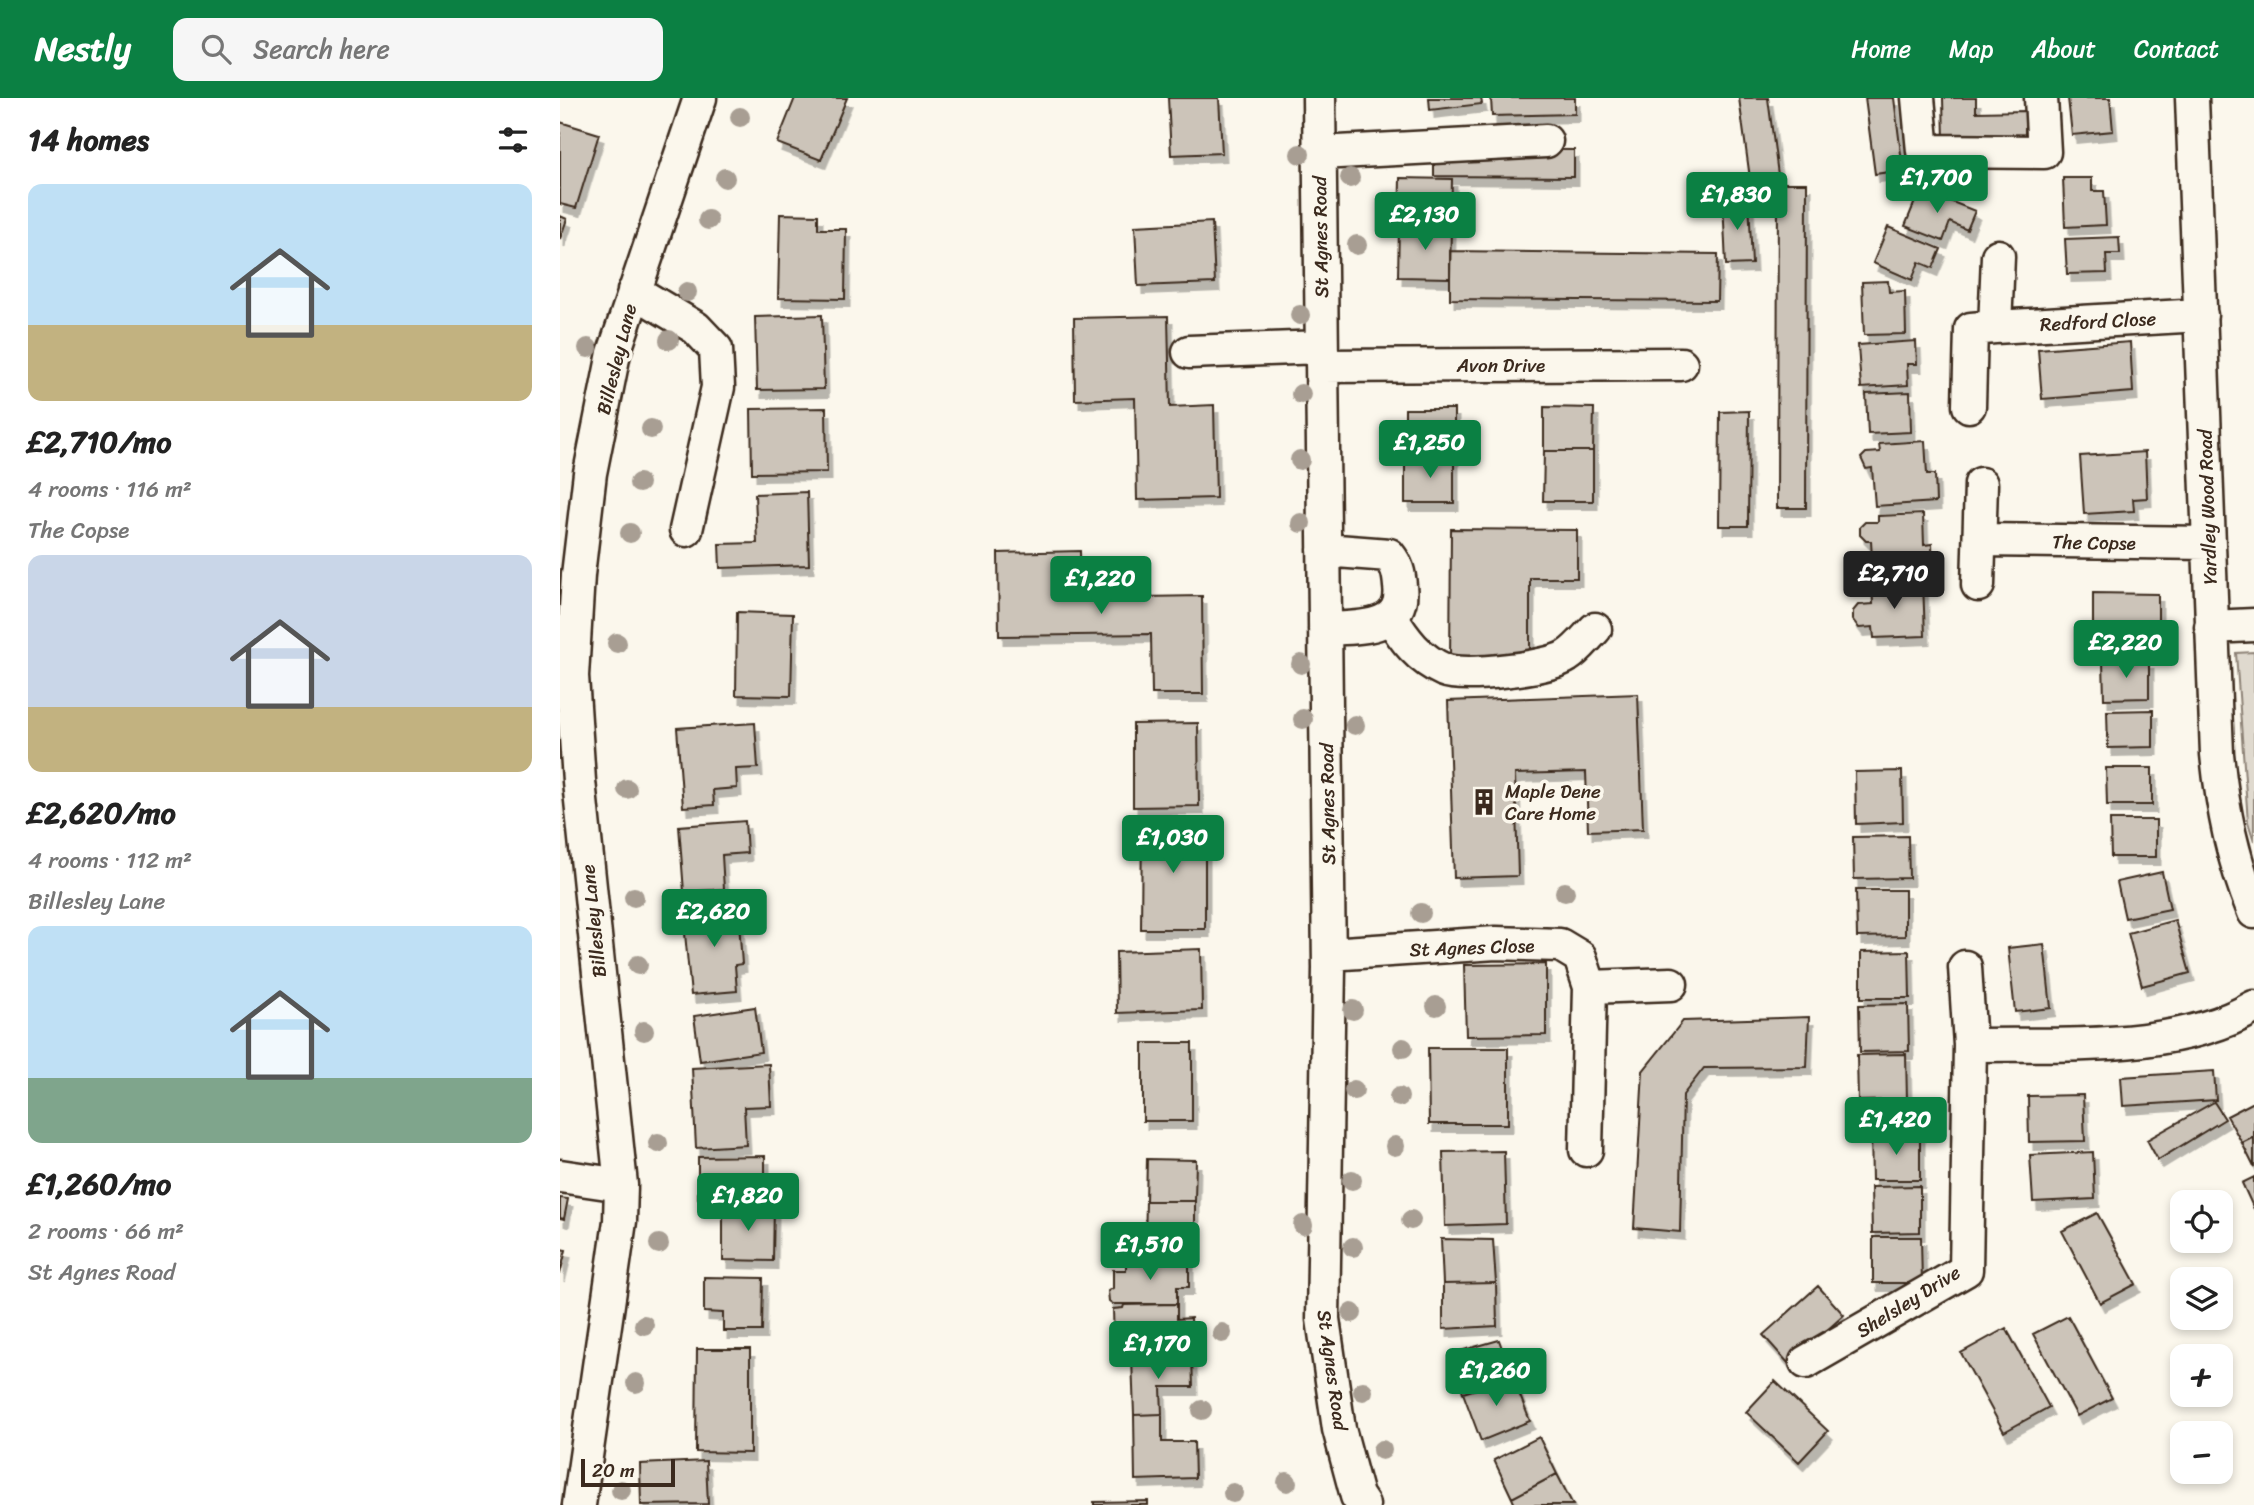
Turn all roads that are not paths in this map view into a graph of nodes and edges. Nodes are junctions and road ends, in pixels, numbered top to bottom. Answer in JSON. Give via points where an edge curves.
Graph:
{"nodes":[{"id":1,"x":700,"y":98,"type":"edge"},
{"id":2,"x":1319,"y":98,"type":"edge"},
{"id":3,"x":1918,"y":98,"type":"edge"},
{"id":4,"x":2041,"y":98,"type":"edge"},
{"id":5,"x":2192,"y":98,"type":"edge"},
{"id":6,"x":1546,"y":141,"type":"dead end"},
{"id":7,"x":1320,"y":153,"type":"junction"},
{"id":8,"x":1998,"y":256,"type":"dead end"},
{"id":9,"x":634,"y":290,"type":"junction"},
{"id":10,"x":2201,"y":315,"type":"junction"},
{"id":11,"x":1995,"y":327,"type":"junction"},
{"id":12,"x":1189,"y":352,"type":"dead end"},
{"id":13,"x":1322,"y":356,"type":"junction"},
{"id":14,"x":1681,"y":364,"type":"dead end"},
{"id":15,"x":1969,"y":406,"type":"dead end"},
{"id":16,"x":1980,"y":484,"type":"dead end"},
{"id":17,"x":686,"y":530,"type":"dead end"},
{"id":18,"x":1980,"y":540,"type":"junction"},
{"id":19,"x":2208,"y":543,"type":"junction"},
{"id":20,"x":1324,"y":550,"type":"junction"},
{"id":21,"x":1978,"y":585,"type":"dead end"},
{"id":22,"x":1391,"y":617,"type":"junction"},
{"id":23,"x":2254,"y":625,"type":"edge"},
{"id":24,"x":2211,"y":627,"type":"junction"},
{"id":25,"x":1325,"y":629,"type":"junction"},
{"id":26,"x":1595,"y":629,"type":"dead end"},
{"id":27,"x":2254,"y":912,"type":"edge"},
{"id":28,"x":1329,"y":954,"type":"junction"},
{"id":29,"x":1965,"y":967,"type":"dead end"},
{"id":30,"x":1671,"y":984,"type":"dead end"},
{"id":31,"x":1590,"y":988,"type":"junction"},
{"id":32,"x":2254,"y":1007,"type":"edge"},
{"id":33,"x":1970,"y":1045,"type":"junction"},
{"id":34,"x":1586,"y":1150,"type":"dead end"},
{"id":35,"x":560,"y":1176,"type":"edge"},
{"id":36,"x":621,"y":1185,"type":"junction"},
{"id":37,"x":1806,"y":1362,"type":"dead end"},
{"id":38,"x":579,"y":1505,"type":"edge"},
{"id":39,"x":1363,"y":1505,"type":"edge"}],
"edges":[{"from":1,"to":9,"type":"street","name":"Billesley Lane"},
{"from":2,"to":7,"type":"street","name":"St Agnes Road"},
{"from":3,"to":4,"type":"street","via":[[1923,152],[2044,152]]},
{"from":5,"to":10,"type":"street","name":"Yardley Wood Road"},
{"from":6,"to":7,"type":"street"},
{"from":7,"to":13,"type":"street","name":"St Agnes Road"},
{"from":8,"to":11,"type":"street"},
{"from":9,"to":17,"type":"street","via":[[696,328],[716,349],[718,387]]},
{"from":9,"to":36,"type":"street","name":"Billesley Lane","via":[[614,353],[590,473],[572,676]]},
{"from":10,"to":11,"type":"street","name":"Redford Close"},
{"from":10,"to":19,"type":"street","name":"Yardley Wood Road"},
{"from":11,"to":15,"type":"street","name":"Redford Close","via":[[1971,329]]},
{"from":12,"to":13,"type":"street","name":"Avon Drive"},
{"from":13,"to":14,"type":"street","name":"Avon Drive"},
{"from":13,"to":20,"type":"street","name":"St Agnes Road"},
{"from":16,"to":18,"type":"street"},
{"from":18,"to":19,"type":"street","name":"The Copse"},
{"from":18,"to":21,"type":"street"},
{"from":19,"to":24,"type":"street","name":"Yardley Wood Road"},
{"from":20,"to":22,"type":"street","via":[[1390,555],[1397,565],[1401,594]]},
{"from":20,"to":25,"type":"street","name":"St Agnes Road"},
{"from":22,"to":25,"type":"street","via":[[1377,625]]},
{"from":22,"to":26,"type":"street","via":[[1417,652],[1448,672],[1536,668],[1568,656]]},
{"from":23,"to":24,"type":"street"},
{"from":24,"to":27,"type":"street","name":"Yardley Wood Road","via":[[2223,814],[2237,870]]},
{"from":25,"to":28,"type":"street","name":"St Agnes Road"},
{"from":28,"to":31,"type":"street","name":"St Agnes Close","via":[[1496,943],[1560,945],[1580,957]]},
{"from":28,"to":39,"type":"street","name":"St Agnes Road","via":[[1323,1319],[1339,1429]]},
{"from":29,"to":33,"type":"street","name":"Shelsley Drive"},
{"from":30,"to":31,"type":"street"},
{"from":31,"to":34,"type":"street","name":"St Agnes Close"},
{"from":32,"to":33,"type":"street","via":[[2229,1022],[2178,1034],[2118,1041]]},
{"from":33,"to":37,"type":"street","name":"Shelsley Drive","via":[[1966,1270]]},
{"from":35,"to":36,"type":"street"},
{"from":36,"to":38,"type":"street","name":"Billesley Lane","via":[[620,1221]]}]}
